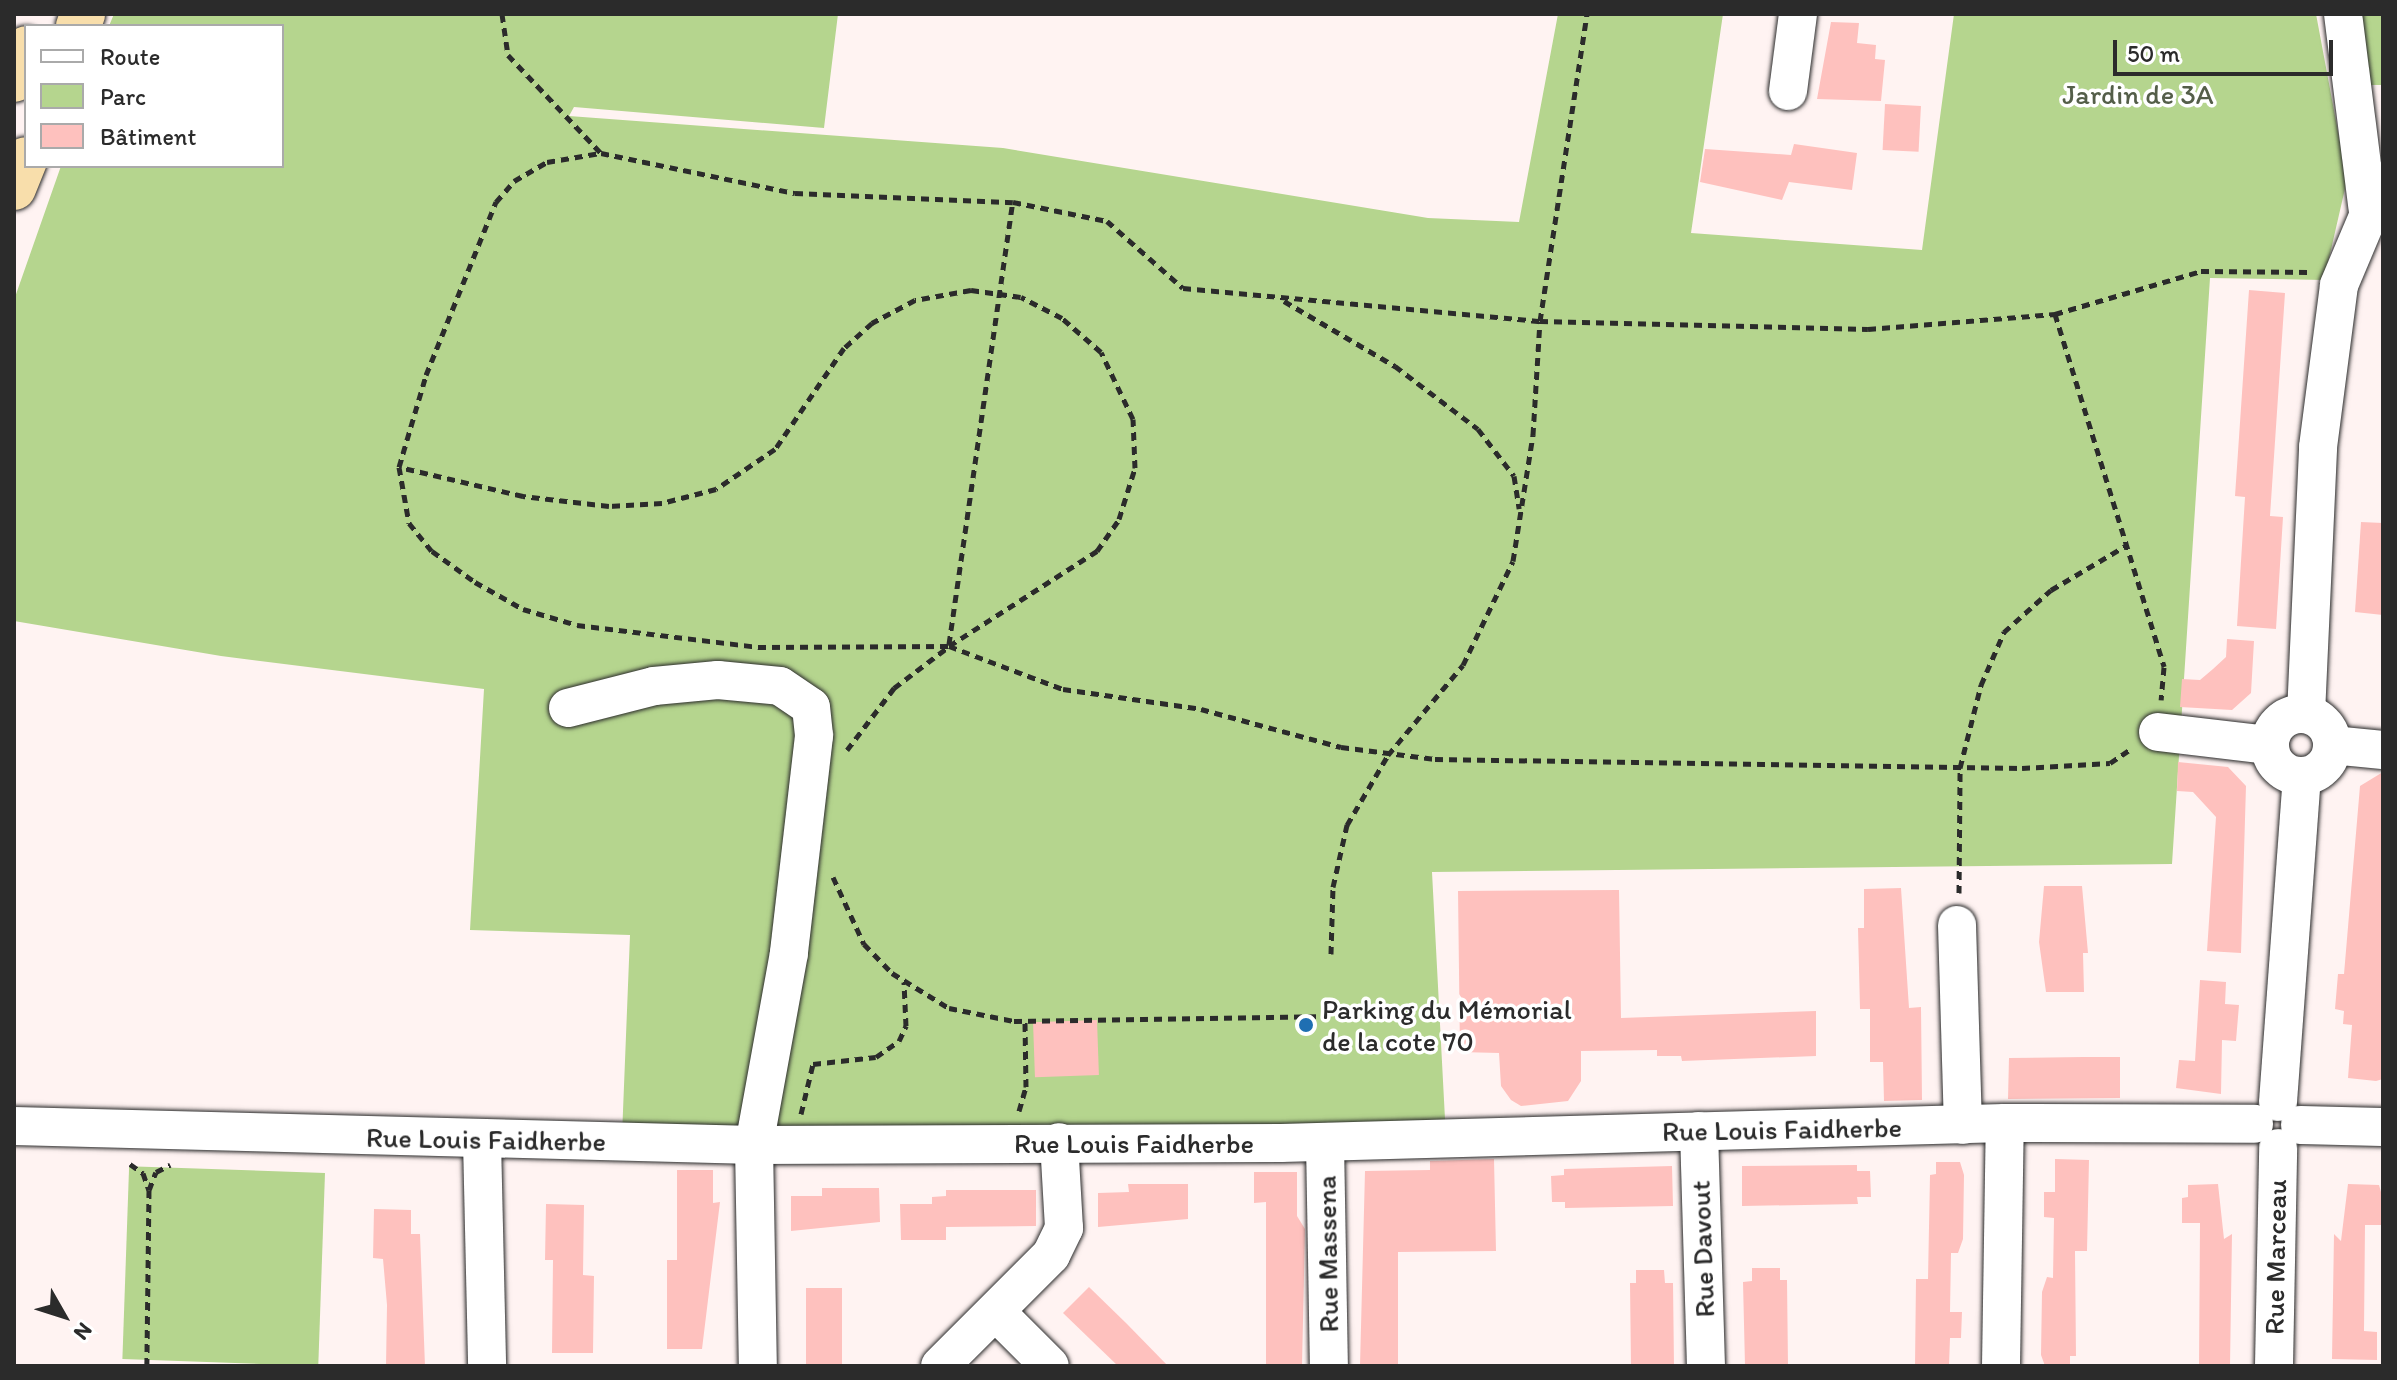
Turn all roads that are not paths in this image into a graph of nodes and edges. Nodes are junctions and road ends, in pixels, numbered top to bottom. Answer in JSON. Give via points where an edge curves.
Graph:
{"nodes":[{"id":1,"x":1798,"y":14,"type":"edge"},
{"id":2,"x":2343,"y":14,"type":"edge"},
{"id":3,"x":24,"y":53,"type":"edge"},
{"id":4,"x":14,"y":80,"type":"edge"},
{"id":5,"x":1788,"y":91,"type":"dead end"},
{"id":6,"x":2368,"y":104,"type":"edge"},
{"id":7,"x":24,"y":164,"type":"edge"},
{"id":8,"x":14,"y":188,"type":"edge"},
{"id":9,"x":2375,"y":196,"type":"edge"},
{"id":10,"x":568,"y":708,"type":"dead end"},
{"id":11,"x":2306,"y":714,"type":"junction"},
{"id":12,"x":2158,"y":732,"type":"road end"},
{"id":13,"x":2269,"y":745,"type":"junction"},
{"id":14,"x":2332,"y":745,"type":"junction"},
{"id":15,"x":2383,"y":750,"type":"edge"},
{"id":16,"x":2302,"y":777,"type":"junction"},
{"id":17,"x":1957,"y":925,"type":"road end"},
{"id":18,"x":2005,"y":1123,"type":"junction"},
{"id":19,"x":1963,"y":1125,"type":"junction"},
{"id":20,"x":2278,"y":1125,"type":"junction"},
{"id":21,"x":14,"y":1126,"type":"edge"},
{"id":22,"x":2383,"y":1127,"type":"edge"},
{"id":23,"x":1699,"y":1131,"type":"junction"},
{"id":24,"x":482,"y":1140,"type":"junction"},
{"id":25,"x":1059,"y":1142,"type":"junction"},
{"id":26,"x":1325,"y":1142,"type":"junction"},
{"id":27,"x":754,"y":1145,"type":"junction"},
{"id":28,"x":996,"y":1312,"type":"junction"},
{"id":29,"x":487,"y":1366,"type":"edge"},
{"id":30,"x":758,"y":1366,"type":"edge"},
{"id":31,"x":940,"y":1366,"type":"edge"},
{"id":32,"x":1050,"y":1366,"type":"edge"},
{"id":33,"x":1329,"y":1366,"type":"edge"},
{"id":34,"x":1706,"y":1366,"type":"edge"},
{"id":35,"x":2001,"y":1366,"type":"edge"},
{"id":36,"x":2274,"y":1366,"type":"edge"}],
"edges":[{"from":1,"to":5,"type":"street"},
{"from":2,"to":6,"type":"street"},
{"from":3,"to":4,"type":"highway"},
{"from":6,"to":9,"type":"street"},
{"from":7,"to":8,"type":"highway"},
{"from":9,"to":11,"type":"street","via":[[2339,285],[2318,447]]},
{"from":10,"to":27,"type":"street","via":[[654,686],[718,680],[780,686],[811,707],[814,736],[789,953]]},
{"from":11,"to":13,"type":"street","via":[[2281,721]]},
{"from":11,"to":14,"type":"street","via":[[2325,725]]},
{"from":12,"to":13,"type":"street"},
{"from":13,"to":16,"type":"street","via":[[2283,771]]},
{"from":14,"to":15,"type":"street"},
{"from":14,"to":16,"type":"street","via":[[2320,770]]},
{"from":16,"to":20,"type":"street","name":"Rue Marceau"},
{"from":17,"to":19,"type":"street"},
{"from":18,"to":19,"type":"street","name":"Rue Louis Faidherbe"},
{"from":18,"to":20,"type":"street","name":"Rue Louis Faidherbe"},
{"from":18,"to":35,"type":"street"},
{"from":19,"to":23,"type":"street","name":"Rue Louis Faidherbe"},
{"from":20,"to":22,"type":"street","name":"Rue Louis Faidherbe"},
{"from":20,"to":36,"type":"street","name":"Rue Marceau"},
{"from":21,"to":24,"type":"street","name":"Rue Louis Faidherbe"},
{"from":23,"to":26,"type":"street","name":"Rue Louis Faidherbe"},
{"from":23,"to":34,"type":"street","name":"Rue Davout"},
{"from":24,"to":27,"type":"street","name":"Rue Louis Faidherbe"},
{"from":24,"to":29,"type":"street"},
{"from":25,"to":26,"type":"street","name":"Rue Louis Faidherbe"},
{"from":25,"to":27,"type":"street","name":"Rue Louis Faidherbe"},
{"from":25,"to":28,"type":"street","via":[[1064,1228],[1051,1255]]},
{"from":26,"to":33,"type":"street","name":"Rue Massena"},
{"from":27,"to":30,"type":"street"},
{"from":28,"to":31,"type":"street"},
{"from":28,"to":32,"type":"street"}]}
